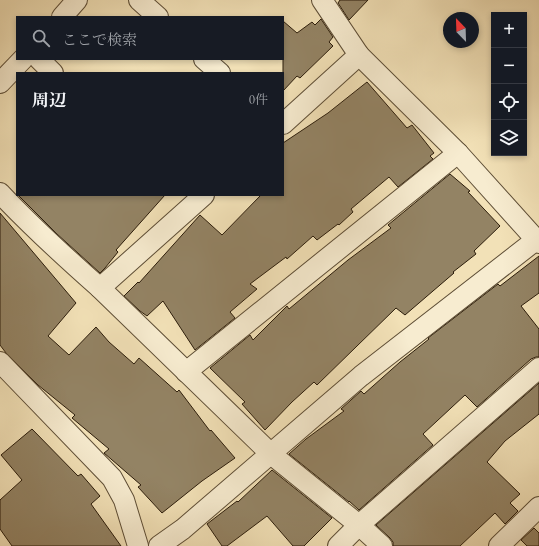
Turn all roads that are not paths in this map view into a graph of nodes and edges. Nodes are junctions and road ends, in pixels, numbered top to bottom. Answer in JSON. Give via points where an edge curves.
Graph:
{"nodes":[{"id":1,"x":77,"y":0,"type":"edge"},
{"id":2,"x":139,"y":0,"type":"edge"},
{"id":3,"x":322,"y":0,"type":"edge"},
{"id":4,"x":63,"y":16,"type":"edge"},
{"id":5,"x":157,"y":16,"type":"edge"},
{"id":6,"x":359,"y":55,"type":"junction"},
{"id":7,"x":22,"y":60,"type":"edge"},
{"id":8,"x":39,"y":60,"type":"edge"},
{"id":9,"x":205,"y":60,"type":"edge"},
{"id":10,"x":52,"y":72,"type":"edge"},
{"id":11,"x":219,"y":72,"type":"edge"},
{"id":12,"x":0,"y":84,"type":"edge"},
{"id":13,"x":284,"y":123,"type":"edge"},
{"id":14,"x":458,"y":153,"type":"junction"},
{"id":15,"x":0,"y":193,"type":"edge"},
{"id":16,"x":192,"y":199,"type":"edge"},
{"id":17,"x":538,"y":241,"type":"edge"},
{"id":18,"x":100,"y":288,"type":"junction"},
{"id":19,"x":0,"y":362,"type":"edge"},
{"id":20,"x":539,"y":368,"type":"edge"},
{"id":21,"x":186,"y":372,"type":"junction"},
{"id":22,"x":271,"y":454,"type":"junction"},
{"id":23,"x":538,"y":509,"type":"edge"},
{"id":24,"x":359,"y":525,"type":"junction"},
{"id":25,"x":138,"y":546,"type":"edge"},
{"id":26,"x":159,"y":546,"type":"edge"},
{"id":27,"x":338,"y":546,"type":"edge"},
{"id":28,"x":382,"y":546,"type":"edge"},
{"id":29,"x":499,"y":546,"type":"edge"}],
"edges":[{"from":1,"to":4,"type":"street"},
{"from":2,"to":5,"type":"street"},
{"from":3,"to":6,"type":"street"},
{"from":6,"to":13,"type":"street"},
{"from":6,"to":14,"type":"street"},
{"from":7,"to":12,"type":"street"},
{"from":8,"to":10,"type":"street"},
{"from":9,"to":11,"type":"street"},
{"from":14,"to":17,"type":"street"},
{"from":14,"to":21,"type":"street"},
{"from":15,"to":18,"type":"street"},
{"from":16,"to":18,"type":"street"},
{"from":17,"to":22,"type":"street","via":[[361,376]]},
{"from":18,"to":21,"type":"street"},
{"from":19,"to":25,"type":"street","via":[[112,478],[124,500]]},
{"from":20,"to":24,"type":"street"},
{"from":21,"to":22,"type":"street"},
{"from":22,"to":24,"type":"street"},
{"from":22,"to":26,"type":"street","via":[[183,529]]},
{"from":23,"to":29,"type":"street"},
{"from":24,"to":27,"type":"street"},
{"from":24,"to":28,"type":"street"}]}
